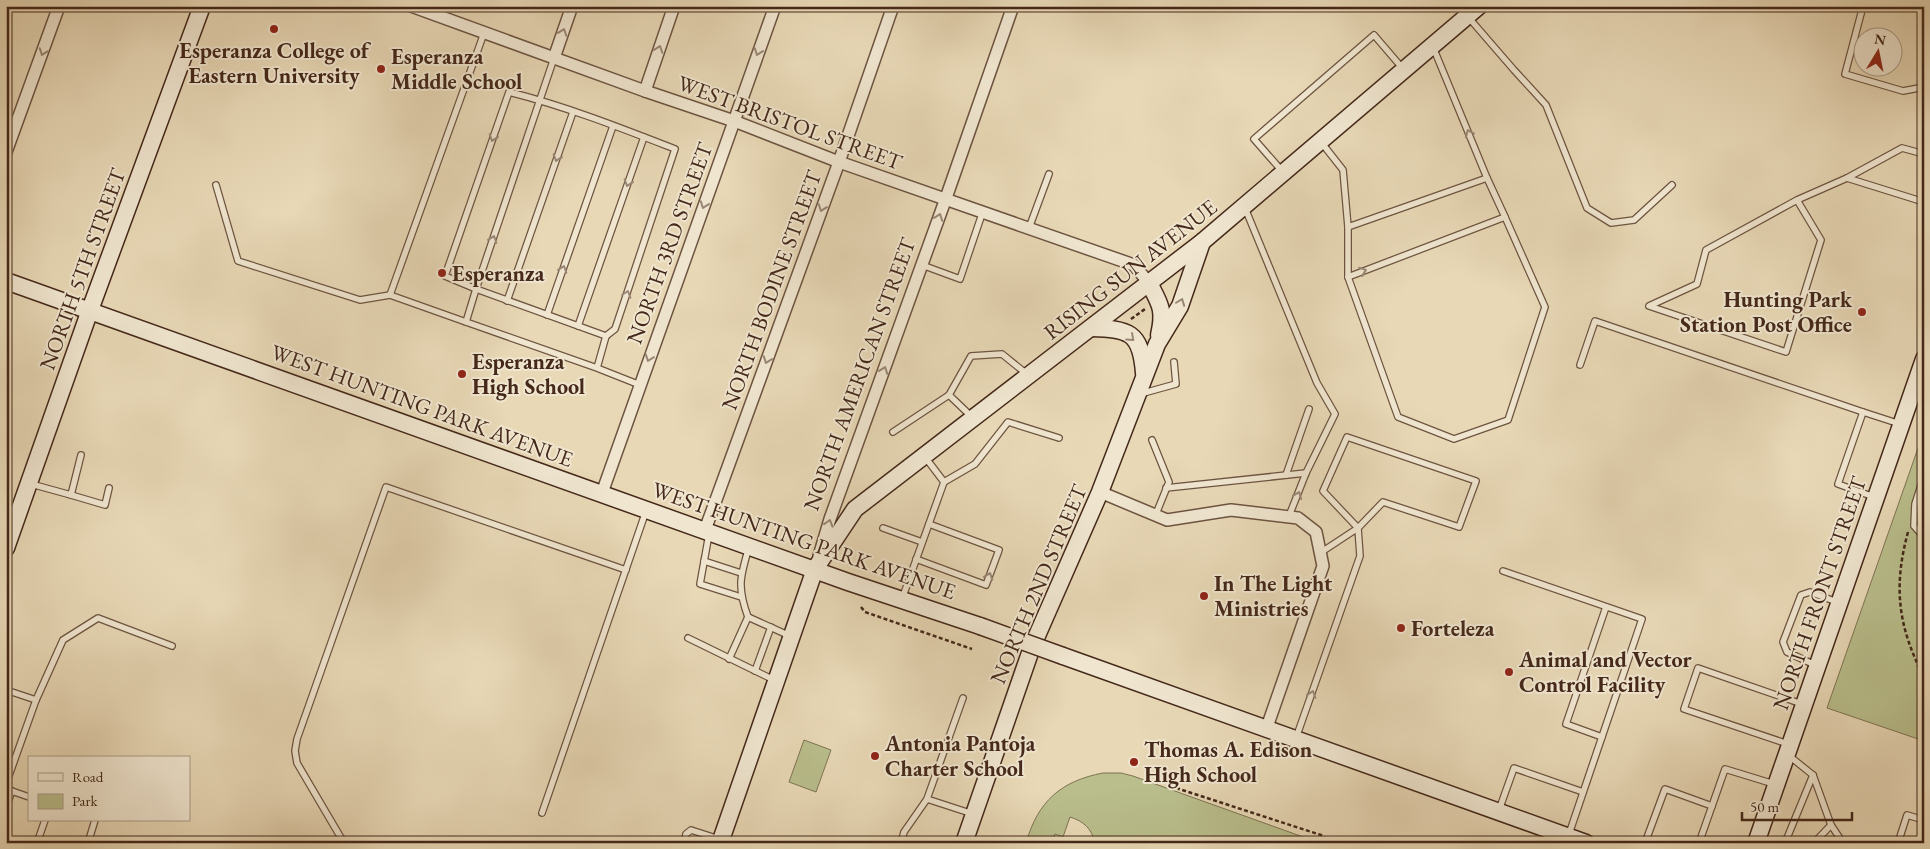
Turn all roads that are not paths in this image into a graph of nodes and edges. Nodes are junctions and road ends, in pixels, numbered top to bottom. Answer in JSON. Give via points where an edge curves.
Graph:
{"nodes":[{"id":1,"x":59,"y":6,"type":"edge"},
{"id":2,"x":202,"y":6,"type":"edge"},
{"id":3,"x":411,"y":6,"type":"edge"},
{"id":4,"x":572,"y":6,"type":"edge"},
{"id":5,"x":674,"y":6,"type":"edge"},
{"id":6,"x":775,"y":6,"type":"edge"},
{"id":7,"x":893,"y":6,"type":"edge"},
{"id":8,"x":1013,"y":6,"type":"edge"},
{"id":9,"x":1863,"y":6,"type":"edge"},
{"id":10,"x":1474,"y":11,"type":"edge"},
{"id":11,"x":484,"y":33,"type":"junction"},
{"id":12,"x":1433,"y":46,"type":"junction"},
{"id":13,"x":554,"y":58,"type":"junction"},
{"id":14,"x":1404,"y":70,"type":"junction"},
{"id":15,"x":1924,"y":86,"type":"edge"},
{"id":16,"x":645,"y":91,"type":"junction"},
{"id":17,"x":540,"y":100,"type":"junction"},
{"id":18,"x":573,"y":112,"type":"junction"},
{"id":19,"x":734,"y":121,"type":"junction"},
{"id":20,"x":613,"y":126,"type":"junction"},
{"id":21,"x":644,"y":137,"type":"junction"},
{"id":22,"x":1320,"y":142,"type":"junction"},
{"id":23,"x":6,"y":152,"type":"edge"},
{"id":24,"x":1924,"y":154,"type":"edge"},
{"id":25,"x":839,"y":162,"type":"junction"},
{"id":26,"x":1284,"y":172,"type":"junction"},
{"id":27,"x":1049,"y":174,"type":"dead end"},
{"id":28,"x":1487,"y":178,"type":"junction"},
{"id":29,"x":1847,"y":178,"type":"junction"},
{"id":30,"x":216,"y":185,"type":"dead end"},
{"id":31,"x":1672,"y":185,"type":"dead end"},
{"id":32,"x":946,"y":198,"type":"junction"},
{"id":33,"x":1798,"y":200,"type":"junction"},
{"id":34,"x":1924,"y":202,"type":"edge"},
{"id":35,"x":1244,"y":206,"type":"junction"},
{"id":36,"x":983,"y":211,"type":"junction"},
{"id":37,"x":1505,"y":217,"type":"junction"},
{"id":38,"x":1348,"y":227,"type":"junction"},
{"id":39,"x":1029,"y":228,"type":"junction"},
{"id":40,"x":1202,"y":242,"type":"junction"},
{"id":41,"x":922,"y":265,"type":"junction"},
{"id":42,"x":1348,"y":277,"type":"junction"},
{"id":43,"x":6,"y":281,"type":"edge"},
{"id":44,"x":1149,"y":283,"type":"junction"},
{"id":45,"x":476,"y":289,"type":"junction"},
{"id":46,"x":390,"y":295,"type":"junction"},
{"id":47,"x":507,"y":301,"type":"junction"},
{"id":48,"x":90,"y":310,"type":"junction"},
{"id":49,"x":547,"y":315,"type":"junction"},
{"id":50,"x":466,"y":322,"type":"junction"},
{"id":51,"x":578,"y":326,"type":"junction"},
{"id":52,"x":1091,"y":328,"type":"junction"},
{"id":53,"x":606,"y":336,"type":"junction"},
{"id":54,"x":1157,"y":344,"type":"junction"},
{"id":55,"x":1924,"y":359,"type":"edge"},
{"id":56,"x":1174,"y":362,"type":"dead end"},
{"id":57,"x":1580,"y":365,"type":"dead end"},
{"id":58,"x":598,"y":368,"type":"junction"},
{"id":59,"x":1029,"y":376,"type":"junction"},
{"id":60,"x":1144,"y":377,"type":"junction"},
{"id":61,"x":640,"y":385,"type":"junction"},
{"id":62,"x":1138,"y":395,"type":"junction"},
{"id":63,"x":949,"y":396,"type":"junction"},
{"id":64,"x":1309,"y":410,"type":"dead end"},
{"id":65,"x":1863,"y":412,"type":"junction"},
{"id":66,"x":974,"y":419,"type":"junction"},
{"id":67,"x":1901,"y":425,"type":"junction"},
{"id":68,"x":893,"y":432,"type":"dead end"},
{"id":69,"x":1059,"y":438,"type":"dead end"},
{"id":70,"x":1152,"y":440,"type":"dead end"},
{"id":71,"x":81,"y":455,"type":"dead end"},
{"id":72,"x":925,"y":456,"type":"junction"},
{"id":73,"x":1306,"y":473,"type":"junction"},
{"id":74,"x":1286,"y":475,"type":"junction"},
{"id":75,"x":1924,"y":476,"type":"edge"},
{"id":76,"x":944,"y":482,"type":"junction"},
{"id":77,"x":29,"y":484,"type":"junction"},
{"id":78,"x":109,"y":488,"type":"dead end"},
{"id":79,"x":1166,"y":488,"type":"junction"},
{"id":80,"x":1100,"y":492,"type":"junction"},
{"id":81,"x":602,"y":493,"type":"junction"},
{"id":82,"x":71,"y":495,"type":"junction"},
{"id":83,"x":1876,"y":498,"type":"junction"},
{"id":84,"x":647,"y":509,"type":"junction"},
{"id":85,"x":1156,"y":514,"type":"junction"},
{"id":86,"x":1289,"y":516,"type":"junction"},
{"id":87,"x":929,"y":524,"type":"junction"},
{"id":88,"x":883,"y":528,"type":"dead end"},
{"id":89,"x":1358,"y":528,"type":"junction"},
{"id":90,"x":708,"y":531,"type":"junction"},
{"id":91,"x":1924,"y":537,"type":"edge"},
{"id":92,"x":922,"y":542,"type":"junction"},
{"id":93,"x":749,"y":546,"type":"junction"},
{"id":94,"x":6,"y":548,"type":"edge"},
{"id":95,"x":1320,"y":553,"type":"junction"},
{"id":96,"x":916,"y":559,"type":"junction"},
{"id":97,"x":704,"y":561,"type":"junction"},
{"id":98,"x":626,"y":570,"type":"junction"},
{"id":99,"x":815,"y":570,"type":"junction"},
{"id":100,"x":1503,"y":572,"type":"dead end"},
{"id":101,"x":741,"y":573,"type":"junction"},
{"id":102,"x":741,"y":597,"type":"junction"},
{"id":103,"x":902,"y":599,"type":"junction"},
{"id":104,"x":1839,"y":603,"type":"junction"},
{"id":105,"x":1606,"y":606,"type":"junction"},
{"id":106,"x":748,"y":617,"type":"junction"},
{"id":107,"x":770,"y":627,"type":"junction"},
{"id":108,"x":792,"y":637,"type":"junction"},
{"id":109,"x":688,"y":638,"type":"dead end"},
{"id":110,"x":172,"y":646,"type":"dead end"},
{"id":111,"x":730,"y":659,"type":"junction"},
{"id":112,"x":1817,"y":666,"type":"junction"},
{"id":113,"x":755,"y":671,"type":"junction"},
{"id":114,"x":776,"y":681,"type":"junction"},
{"id":115,"x":6,"y":690,"type":"edge"},
{"id":116,"x":963,"y":698,"type":"dead end"},
{"id":117,"x":36,"y":700,"type":"junction"},
{"id":118,"x":1804,"y":704,"type":"junction"},
{"id":119,"x":1266,"y":730,"type":"junction"},
{"id":120,"x":1602,"y":737,"type":"junction"},
{"id":121,"x":1295,"y":740,"type":"junction"},
{"id":122,"x":1788,"y":749,"type":"junction"},
{"id":123,"x":1813,"y":775,"type":"junction"},
{"id":124,"x":6,"y":784,"type":"edge"},
{"id":125,"x":1776,"y":785,"type":"junction"},
{"id":126,"x":9,"y":790,"type":"edge"},
{"id":127,"x":1583,"y":792,"type":"junction"},
{"id":128,"x":28,"y":797,"type":"edge"},
{"id":129,"x":927,"y":799,"type":"junction"},
{"id":130,"x":1712,"y":806,"type":"junction"},
{"id":131,"x":6,"y":807,"type":"edge"},
{"id":132,"x":1499,"y":812,"type":"junction"},
{"id":133,"x":542,"y":813,"type":"dead end"},
{"id":134,"x":974,"y":814,"type":"junction"},
{"id":135,"x":1924,"y":820,"type":"edge"},
{"id":136,"x":44,"y":822,"type":"edge"},
{"id":137,"x":94,"y":822,"type":"edge"},
{"id":138,"x":1831,"y":824,"type":"junction"},
{"id":139,"x":1568,"y":836,"type":"junction"},
{"id":140,"x":1821,"y":840,"type":"edge"},
{"id":141,"x":1841,"y":840,"type":"dead end"},
{"id":142,"x":720,"y":841,"type":"edge"},
{"id":143,"x":1757,"y":842,"type":"edge"},
{"id":144,"x":37,"y":843,"type":"edge"},
{"id":145,"x":88,"y":843,"type":"edge"},
{"id":146,"x":344,"y":843,"type":"edge"},
{"id":147,"x":684,"y":843,"type":"edge"},
{"id":148,"x":901,"y":843,"type":"edge"},
{"id":149,"x":964,"y":843,"type":"edge"},
{"id":150,"x":1586,"y":843,"type":"edge"},
{"id":151,"x":1645,"y":843,"type":"edge"},
{"id":152,"x":1698,"y":843,"type":"edge"},
{"id":153,"x":1785,"y":843,"type":"edge"},
{"id":154,"x":1814,"y":843,"type":"edge"},
{"id":155,"x":1898,"y":843,"type":"edge"}],
"edges":[{"from":1,"to":23,"type":"street","one_way":true},
{"from":2,"to":48,"type":"street","name":"NORTH 5TH STREET"},
{"from":3,"to":11,"type":"street","name":"WEST BRISTOL STREET"},
{"from":13,"to":4,"type":"street","one_way":true},
{"from":16,"to":5,"type":"street","one_way":true},
{"from":6,"to":19,"type":"street","name":"NORTH 3RD STREET","one_way":true},
{"from":7,"to":25,"type":"street","name":"NORTH BODINE STREET"},
{"from":8,"to":32,"type":"street","name":"NORTH AMERICAN STREET"},
{"from":9,"to":15,"type":"lane","via":[[1845,74],[1904,92]]},
{"from":10,"to":12,"type":"street","name":"RISING SUN AVENUE"},
{"from":10,"to":31,"type":"lane","via":[[1514,70],[1546,105],[1588,208],[1611,223],[1634,220]]},
{"from":11,"to":13,"type":"street","name":"WEST BRISTOL STREET"},
{"from":11,"to":46,"type":"lane"},
{"from":12,"to":14,"type":"street","name":"RISING SUN AVENUE"},
{"from":28,"to":12,"type":"lane","one_way":true},
{"from":13,"to":16,"type":"street","name":"WEST BRISTOL STREET"},
{"from":13,"to":17,"type":"lane"},
{"from":14,"to":22,"type":"street","name":"RISING SUN AVENUE"},
{"from":14,"to":26,"type":"lane","via":[[1374,36],[1254,139]]},
{"from":16,"to":19,"type":"street","name":"WEST BRISTOL STREET"},
{"from":17,"to":18,"type":"lane"},
{"from":45,"to":17,"type":"lane","one_way":true},
{"from":17,"to":45,"type":"lane","one_way":true,"via":[[509,92],[445,276]]},
{"from":18,"to":20,"type":"lane"},
{"from":18,"to":47,"type":"lane","one_way":true},
{"from":19,"to":25,"type":"street","name":"WEST BRISTOL STREET"},
{"from":19,"to":61,"type":"street","name":"NORTH 3RD STREET","one_way":true},
{"from":20,"to":21,"type":"lane"},
{"from":49,"to":20,"type":"lane","one_way":true},
{"from":21,"to":51,"type":"lane","one_way":true},
{"from":53,"to":21,"type":"lane","one_way":true,"via":[[615,329],[675,150]]},
{"from":22,"to":26,"type":"street","name":"RISING SUN AVENUE"},
{"from":22,"to":38,"type":"lane","via":[[1343,170]]},
{"from":24,"to":29,"type":"lane","via":[[1902,148]]},
{"from":25,"to":32,"type":"street","name":"WEST BRISTOL STREET"},
{"from":25,"to":90,"type":"street","name":"NORTH BODINE STREET","one_way":true},
{"from":26,"to":35,"type":"street","name":"RISING SUN AVENUE"},
{"from":27,"to":39,"type":"lane"},
{"from":28,"to":37,"type":"lane"},
{"from":28,"to":38,"type":"lane"},
{"from":29,"to":33,"type":"lane"},
{"from":29,"to":34,"type":"lane"},
{"from":30,"to":46,"type":"lane","via":[[238,261],[360,300]]},
{"from":32,"to":36,"type":"street","name":"WEST BRISTOL STREET"},
{"from":41,"to":32,"type":"street","name":"NORTH AMERICAN STREET","one_way":true},
{"from":33,"to":33,"type":"lane","via":[[1706,250],[1697,284],[1649,306],[1786,352],[1822,240]]},
{"from":35,"to":40,"type":"street","name":"RISING SUN AVENUE"},
{"from":35,"to":73,"type":"lane","via":[[1317,383],[1335,414]]},
{"from":36,"to":39,"type":"street","name":"WEST BRISTOL STREET"},
{"from":36,"to":41,"type":"lane","via":[[960,279]]},
{"from":42,"to":37,"type":"lane","one_way":true},
{"from":37,"to":42,"type":"lane","via":[[1546,307],[1508,420],[1454,439],[1398,416]]},
{"from":38,"to":42,"type":"lane"},
{"from":39,"to":44,"type":"street","name":"WEST BRISTOL STREET","via":[[1134,265]]},
{"from":40,"to":44,"type":"street","name":"RISING SUN AVENUE"},
{"from":54,"to":40,"type":"street","name":"NORTH 2ND STREET","one_way":true,"via":[[1180,306]]},
{"from":99,"to":41,"type":"street","name":"NORTH AMERICAN STREET","one_way":true,"via":[[830,519]]},
{"from":43,"to":48,"type":"street","name":"WEST HUNTING PARK AVENUE"},
{"from":44,"to":52,"type":"street","name":"RISING SUN AVENUE"},
{"from":44,"to":54,"type":"street","name":"NORTH 2ND STREET","via":[[1162,310]]},
{"from":45,"to":47,"type":"lane"},
{"from":45,"to":50,"type":"lane"},
{"from":46,"to":50,"type":"lane"},
{"from":47,"to":49,"type":"lane"},
{"from":48,"to":77,"type":"street","name":"NORTH 5TH STREET"},
{"from":48,"to":81,"type":"street","name":"WEST HUNTING PARK AVENUE"},
{"from":49,"to":51,"type":"lane"},
{"from":50,"to":58,"type":"lane"},
{"from":51,"to":53,"type":"lane"},
{"from":52,"to":59,"type":"street","name":"RISING SUN AVENUE"},
{"from":52,"to":60,"type":"street","one_way":true,"via":[[1118,329],[1130,335],[1141,348]]},
{"from":53,"to":58,"type":"lane"},
{"from":54,"to":60,"type":"street","name":"NORTH 2ND STREET"},
{"from":55,"to":67,"type":"street","name":"NORTH FRONT STREET"},
{"from":56,"to":62,"type":"lane","via":[[1176,384]]},
{"from":57,"to":65,"type":"lane","via":[[1595,321]]},
{"from":58,"to":61,"type":"lane"},
{"from":59,"to":63,"type":"lane","via":[[1002,354],[970,356]]},
{"from":59,"to":66,"type":"street","name":"RISING SUN AVENUE"},
{"from":60,"to":62,"type":"street","name":"NORTH 2ND STREET"},
{"from":61,"to":81,"type":"street","name":"NORTH 3RD STREET"},
{"from":62,"to":80,"type":"street","name":"NORTH 2ND STREET"},
{"from":63,"to":66,"type":"lane"},
{"from":63,"to":68,"type":"lane"},
{"from":64,"to":74,"type":"lane"},
{"from":65,"to":67,"type":"lane"},
{"from":65,"to":83,"type":"lane","via":[[1838,484]]},
{"from":66,"to":72,"type":"street","name":"RISING SUN AVENUE"},
{"from":67,"to":83,"type":"street","name":"NORTH FRONT STREET"},
{"from":69,"to":76,"type":"lane","via":[[1008,422],[975,464]]},
{"from":70,"to":79,"type":"lane","via":[[1169,482]]},
{"from":71,"to":82,"type":"lane"},
{"from":72,"to":76,"type":"lane"},
{"from":72,"to":99,"type":"street","name":"RISING SUN AVENUE","via":[[855,509]]},
{"from":73,"to":74,"type":"lane"},
{"from":86,"to":73,"type":"lane","one_way":true},
{"from":74,"to":79,"type":"lane"},
{"from":75,"to":91,"type":"lane","via":[[1915,504],[1914,526]]},
{"from":76,"to":87,"type":"lane"},
{"from":77,"to":82,"type":"lane"},
{"from":77,"to":94,"type":"street","name":"NORTH 5TH STREET"},
{"from":78,"to":82,"type":"lane","via":[[105,505]]},
{"from":79,"to":85,"type":"lane"},
{"from":80,"to":85,"type":"street"},
{"from":80,"to":134,"type":"street","name":"NORTH 2ND STREET","via":[[1032,647]]},
{"from":81,"to":84,"type":"street","name":"WEST HUNTING PARK AVENUE"},
{"from":83,"to":104,"type":"street","name":"NORTH FRONT STREET"},
{"from":84,"to":90,"type":"street","name":"WEST HUNTING PARK AVENUE"},
{"from":84,"to":98,"type":"lane"},
{"from":85,"to":86,"type":"street","via":[[1167,520],[1231,510]]},
{"from":86,"to":95,"type":"street","via":[[1298,518],[1316,532]]},
{"from":87,"to":92,"type":"lane"},
{"from":96,"to":87,"type":"lane","one_way":true,"via":[[986,585],[999,550]]},
{"from":88,"to":92,"type":"lane"},
{"from":89,"to":89,"type":"lane","via":[[1323,490],[1347,438],[1476,481],[1459,527],[1383,502]]},
{"from":89,"to":95,"type":"lane"},
{"from":121,"to":89,"type":"lane","one_way":true,"via":[[1360,556]]},
{"from":90,"to":93,"type":"street","name":"WEST HUNTING PARK AVENUE"},
{"from":90,"to":97,"type":"lane"},
{"from":92,"to":96,"type":"lane"},
{"from":93,"to":99,"type":"street","name":"WEST HUNTING PARK AVENUE"},
{"from":93,"to":101,"type":"lane"},
{"from":95,"to":119,"type":"street","via":[[1323,566]]},
{"from":96,"to":103,"type":"lane"},
{"from":97,"to":101,"type":"lane"},
{"from":97,"to":102,"type":"lane","via":[[700,584]]},
{"from":98,"to":133,"type":"lane"},
{"from":98,"to":146,"type":"lane","via":[[386,487],[297,739],[298,764]]},
{"from":99,"to":103,"type":"street","name":"WEST HUNTING PARK AVENUE"},
{"from":99,"to":108,"type":"street","name":"NORTH AMERICAN STREET"},
{"from":100,"to":105,"type":"lane"},
{"from":101,"to":102,"type":"lane"},
{"from":102,"to":106,"type":"lane"},
{"from":103,"to":119,"type":"street","name":"WEST HUNTING PARK AVENUE","bridge":true},
{"from":104,"to":112,"type":"street","name":"NORTH FRONT STREET"},
{"from":104,"to":112,"type":"lane","via":[[1810,592],[1801,595],[1783,642],[1787,652]]},
{"from":105,"to":120,"type":"lane","via":[[1566,724]]},
{"from":105,"to":120,"type":"lane","via":[[1642,619]]},
{"from":106,"to":107,"type":"lane"},
{"from":106,"to":111,"type":"lane"},
{"from":107,"to":108,"type":"lane"},
{"from":107,"to":113,"type":"lane"},
{"from":108,"to":114,"type":"street","name":"NORTH AMERICAN STREET"},
{"from":109,"to":111,"type":"lane"},
{"from":110,"to":117,"type":"lane","via":[[98,618],[64,640]]},
{"from":111,"to":113,"type":"lane"},
{"from":112,"to":118,"type":"street","name":"NORTH FRONT STREET"},
{"from":113,"to":114,"type":"lane"},
{"from":114,"to":142,"type":"street","name":"NORTH AMERICAN STREET"},
{"from":115,"to":117,"type":"lane"},
{"from":116,"to":129,"type":"lane"},
{"from":117,"to":124,"type":"lane"},
{"from":118,"to":122,"type":"street","name":"NORTH FRONT STREET"},
{"from":118,"to":122,"type":"lane","via":[[1698,668],[1684,709]]},
{"from":119,"to":121,"type":"street","name":"WEST HUNTING PARK AVENUE"},
{"from":120,"to":127,"type":"lane"},
{"from":121,"to":132,"type":"street","name":"WEST HUNTING PARK AVENUE"},
{"from":122,"to":123,"type":"lane"},
{"from":122,"to":125,"type":"street","name":"NORTH FRONT STREET"},
{"from":123,"to":138,"type":"lane"},
{"from":123,"to":153,"type":"lane"},
{"from":125,"to":130,"type":"lane","via":[[1725,769]]},
{"from":125,"to":143,"type":"street","name":"NORTH FRONT STREET"},
{"from":126,"to":128,"type":"lane"},
{"from":126,"to":131,"type":"lane"},
{"from":127,"to":132,"type":"lane","via":[[1514,768]]},
{"from":127,"to":139,"type":"lane"},
{"from":129,"to":134,"type":"lane"},
{"from":129,"to":148,"type":"lane","via":[[904,832]]},
{"from":130,"to":151,"type":"lane","via":[[1665,789]]},
{"from":130,"to":152,"type":"lane"},
{"from":132,"to":139,"type":"street","name":"WEST HUNTING PARK AVENUE"},
{"from":134,"to":149,"type":"street","name":"NORTH 2ND STREET"},
{"from":135,"to":155,"type":"lane","via":[[1907,815]]},
{"from":136,"to":144,"type":"lane"},
{"from":137,"to":145,"type":"lane"},
{"from":138,"to":140,"type":"lane"},
{"from":138,"to":141,"type":"lane"},
{"from":139,"to":150,"type":"street","name":"WEST HUNTING PARK AVENUE"},
{"from":140,"to":154,"type":"lane"},
{"from":142,"to":147,"type":"lane","via":[[691,830],[686,834]]}]}
